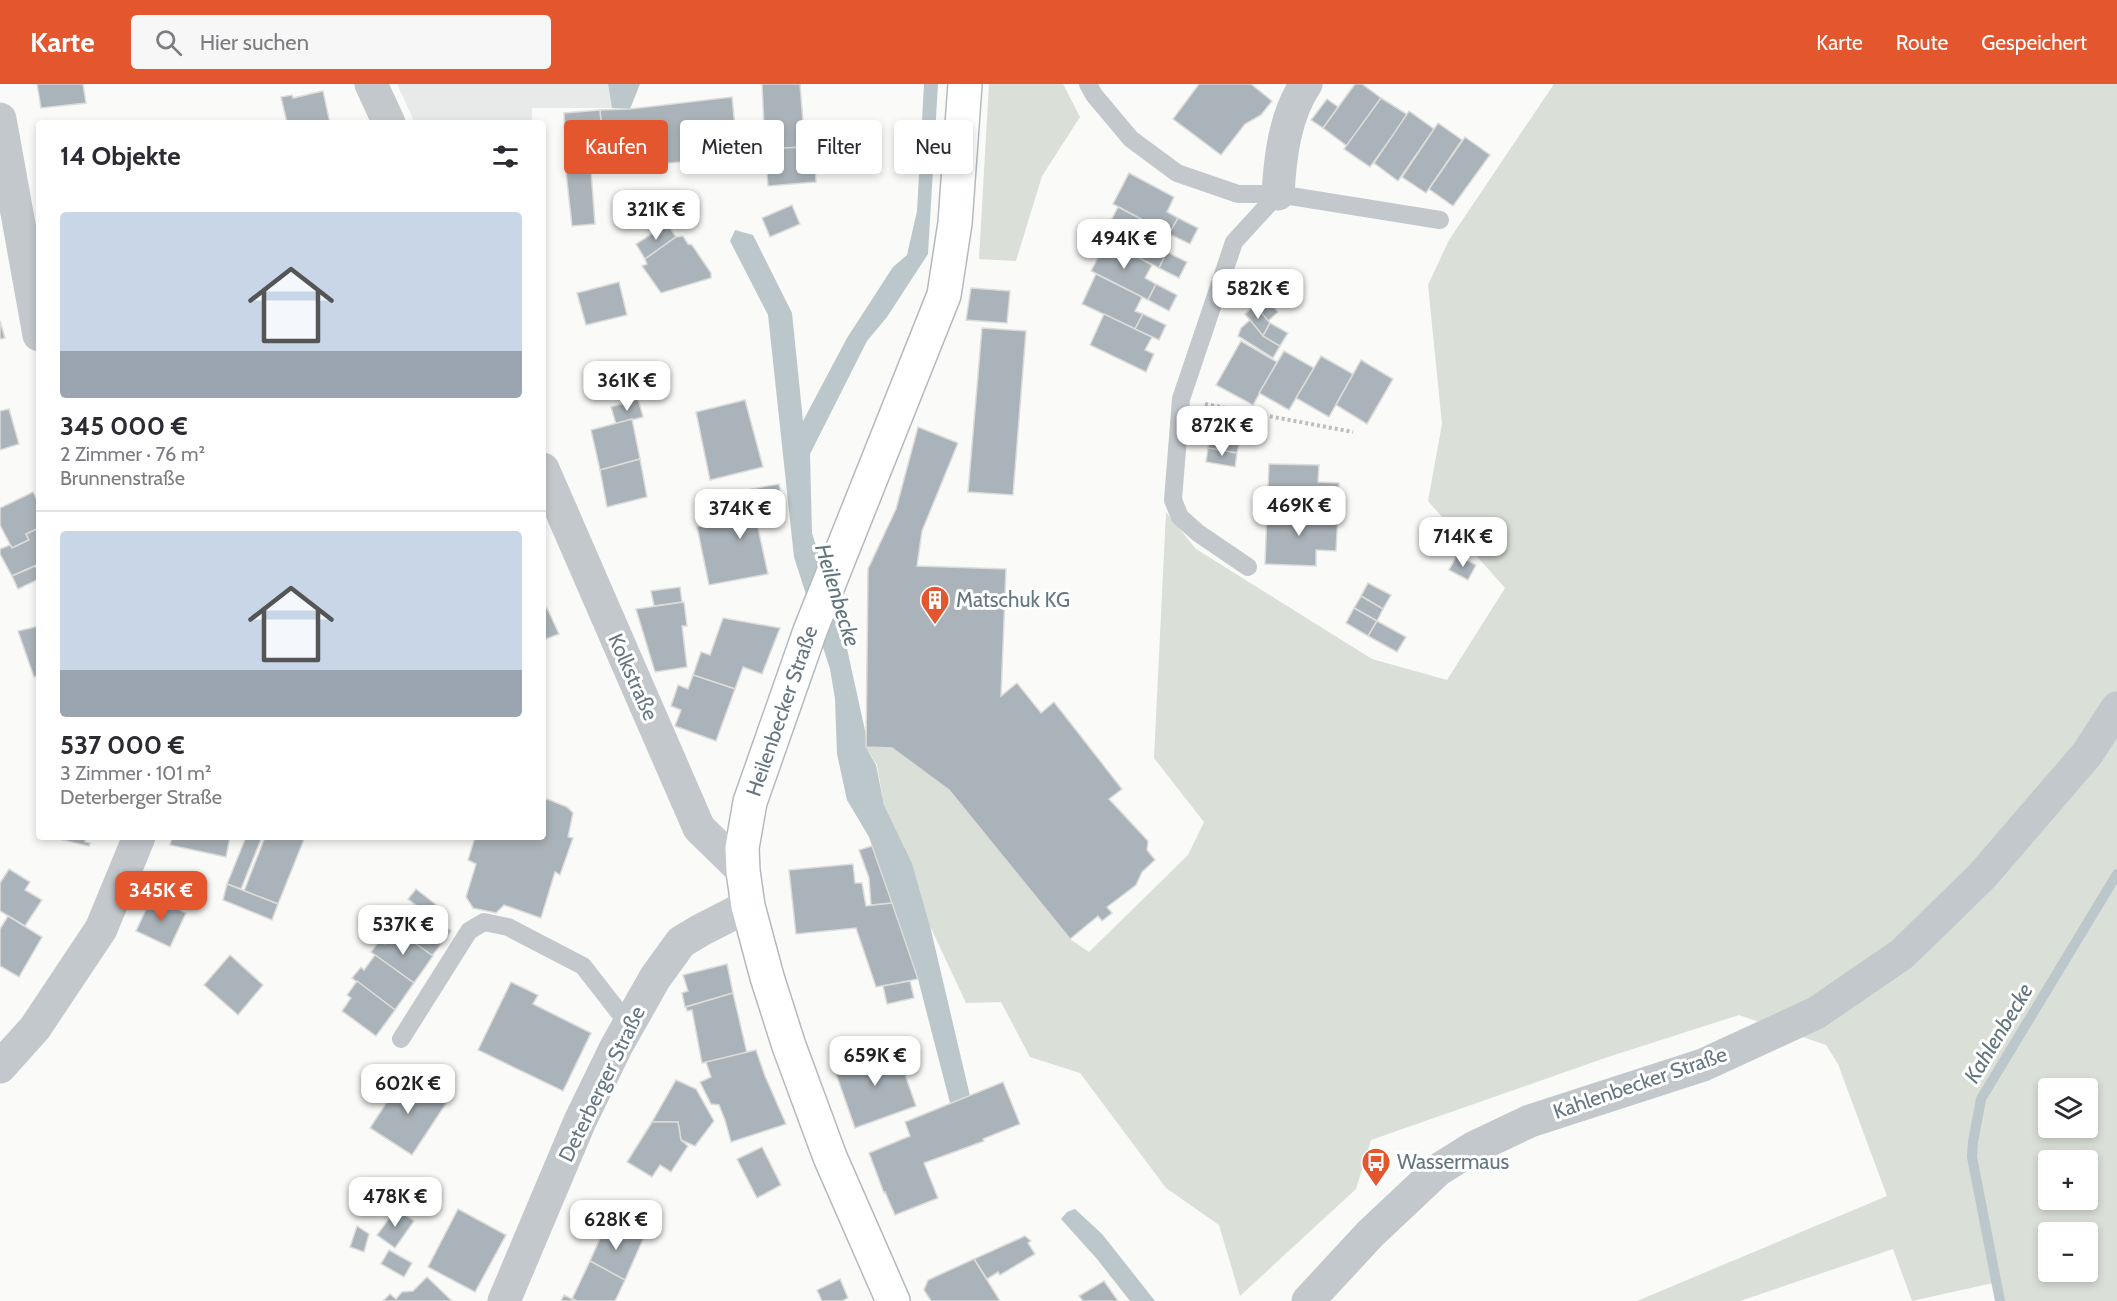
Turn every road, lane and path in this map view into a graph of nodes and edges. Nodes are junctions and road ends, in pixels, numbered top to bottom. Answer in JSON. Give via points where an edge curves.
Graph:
{"nodes":[{"id":1,"x":371,"y":84,"type":"edge"},
{"id":2,"x":965,"y":84,"type":"edge"},
{"id":3,"x":1088,"y":84,"type":"edge"},
{"id":4,"x":1306,"y":84,"type":"edge"},
{"id":5,"x":0,"y":118,"type":"edge"},
{"id":6,"x":388,"y":120,"type":"edge"},
{"id":7,"x":1278,"y":194,"type":"junction"},
{"id":8,"x":1440,"y":220,"type":"dead end"},
{"id":9,"x":36,"y":318,"type":"edge"},
{"id":10,"x":1181,"y":399,"type":"junction"},
{"id":11,"x":1353,"y":432,"type":"dead end"},
{"id":12,"x":546,"y":476,"type":"edge"},
{"id":13,"x":1248,"y":567,"type":"dead end"},
{"id":14,"x":2117,"y":708,"type":"edge"},
{"id":15,"x":138,"y":840,"type":"edge"},
{"id":16,"x":742,"y":871,"type":"junction"},
{"id":17,"x":748,"y":906,"type":"junction"},
{"id":18,"x":629,"y":1025,"type":"junction"},
{"id":19,"x":401,"y":1039,"type":"dead end"},
{"id":20,"x":0,"y":1067,"type":"edge"},
{"id":21,"x":504,"y":1301,"type":"edge"},
{"id":22,"x":892,"y":1301,"type":"edge"},
{"id":23,"x":1308,"y":1301,"type":"edge"}],
"edges":[{"from":1,"to":6,"type":"street"},
{"from":2,"to":16,"type":"main road","name":"Heilenbecker Straße","via":[[955,223],[944,295],[810,631],[750,801]]},
{"from":3,"to":7,"type":"lane","via":[[1131,139],[1177,173],[1238,194]]},
{"from":4,"to":7,"type":"street","via":[[1297,98],[1280,157]]},
{"from":5,"to":9,"type":"street"},
{"from":7,"to":8,"type":"lane"},
{"from":7,"to":10,"type":"lane","via":[[1234,242]]},
{"from":10,"to":11,"type":"path"},
{"from":10,"to":13,"type":"lane","via":[[1173,500],[1180,517]]},
{"from":12,"to":16,"type":"street","name":"Kolkstraße","via":[[699,828]]},
{"from":14,"to":23,"type":"street","name":"Kahlenbecker Straße","via":[[2087,754],[1982,876],[1902,954],[1816,1012],[1713,1060],[1530,1121],[1473,1148],[1438,1170],[1370,1234]]},
{"from":15,"to":20,"type":"street","via":[[101,929],[35,1028]]},
{"from":16,"to":17,"type":"main road","name":"Heilenbecker Straße"},
{"from":17,"to":18,"type":"street","name":"Deterberger Straße","via":[[681,942]]},
{"from":17,"to":22,"type":"main road","name":"Heilenbecker Straße","via":[[797,1068],[830,1157]]},
{"from":18,"to":19,"type":"lane","via":[[583,966],[508,927],[484,922],[470,931]]},
{"from":18,"to":21,"type":"street","name":"Deterberger Straße","via":[[580,1121]]}]}
